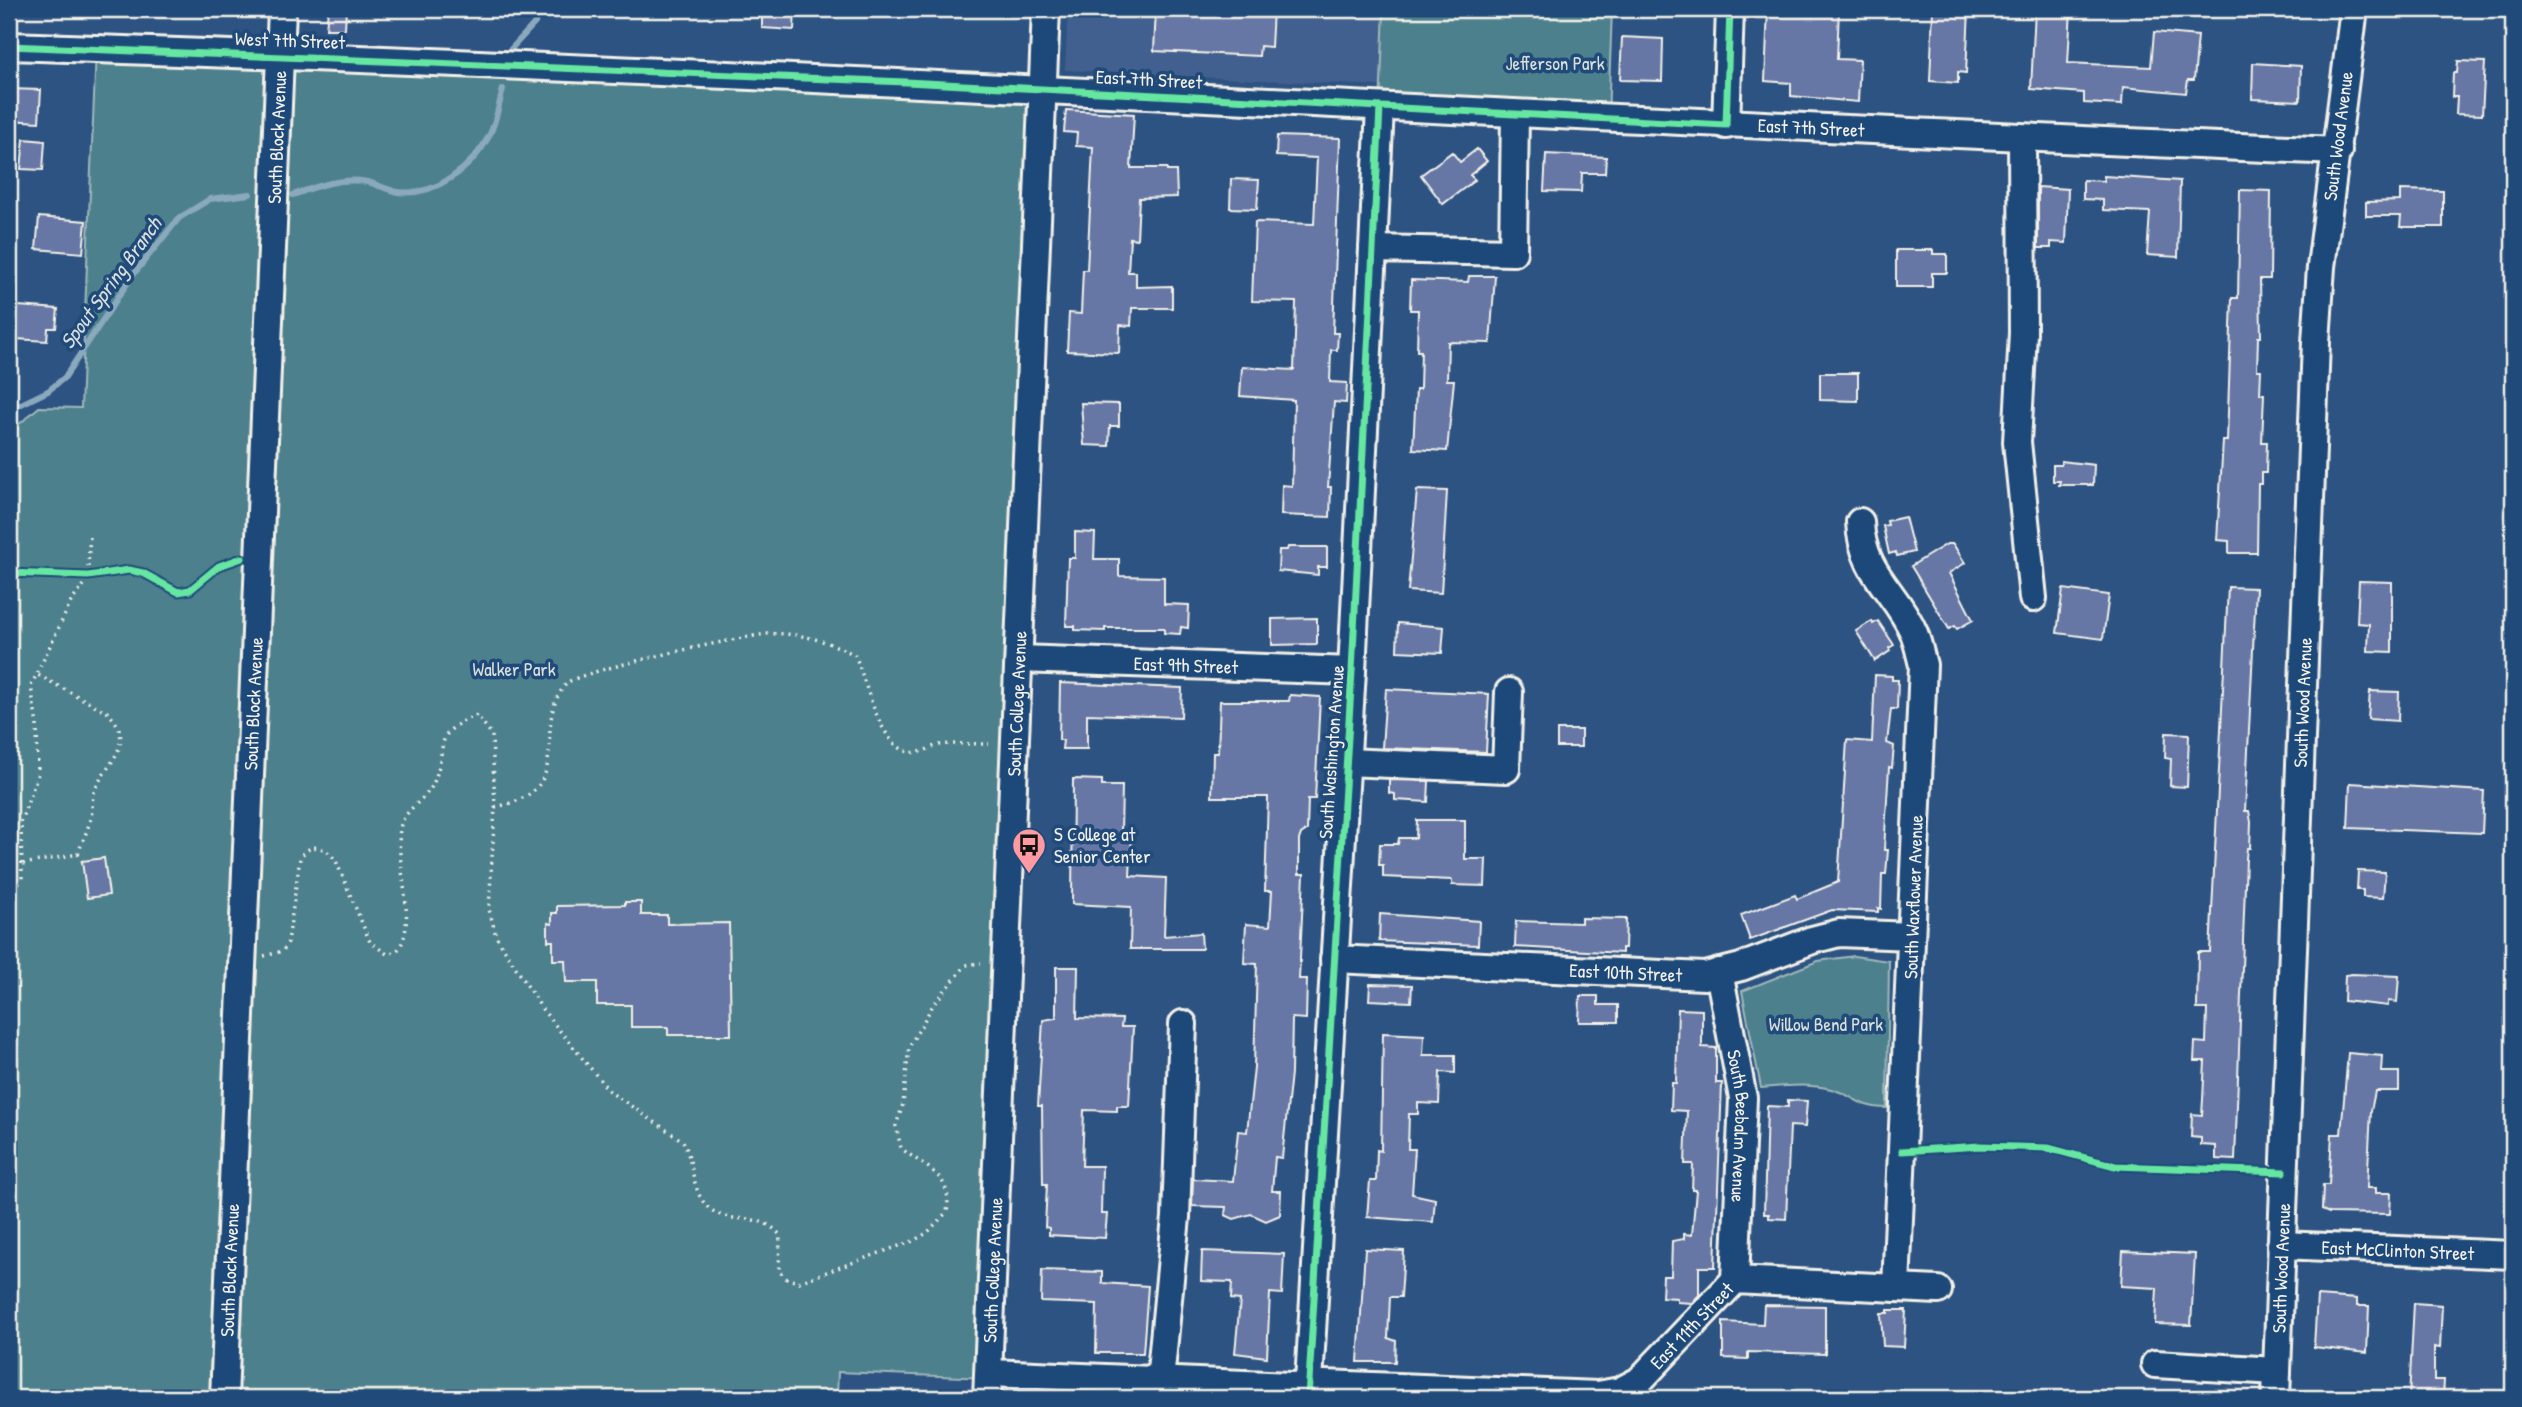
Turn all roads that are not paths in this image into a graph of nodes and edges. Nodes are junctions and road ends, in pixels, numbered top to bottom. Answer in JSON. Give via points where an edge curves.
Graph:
{"nodes":[{"id":1,"x":282,"y":9,"type":"edge"},
{"id":2,"x":1046,"y":9,"type":"edge"},
{"id":3,"x":1730,"y":9,"type":"edge"},
{"id":4,"x":2354,"y":9,"type":"edge"},
{"id":5,"x":9,"y":46,"type":"edge"},
{"id":6,"x":280,"y":55,"type":"junction"},
{"id":7,"x":571,"y":70,"type":"joint"},
{"id":8,"x":1042,"y":89,"type":"junction"},
{"id":9,"x":1380,"y":108,"type":"junction"},
{"id":10,"x":1515,"y":114,"type":"junction"},
{"id":11,"x":1726,"y":125,"type":"junction"},
{"id":12,"x":2022,"y":138,"type":"junction"},
{"id":13,"x":2338,"y":151,"type":"junction"},
{"id":14,"x":1373,"y":249,"type":"junction"},
{"id":15,"x":1860,"y":522,"type":"dead end"},
{"id":16,"x":2033,"y":598,"type":"dead end"},
{"id":17,"x":1020,"y":659,"type":"junction"},
{"id":18,"x":1352,"y":671,"type":"junction"},
{"id":19,"x":1509,"y":692,"type":"dead end"},
{"id":20,"x":1346,"y":762,"type":"junction"},
{"id":21,"x":1911,"y":936,"type":"junction"},
{"id":22,"x":1334,"y":959,"type":"junction"},
{"id":23,"x":1719,"y":972,"type":"junction"},
{"id":24,"x":1183,"y":1024,"type":"dead end"},
{"id":25,"x":2281,"y":1245,"type":"junction"},
{"id":26,"x":2513,"y":1255,"type":"edge"},
{"id":27,"x":1735,"y":1280,"type":"junction"},
{"id":28,"x":1896,"y":1288,"type":"junction"},
{"id":29,"x":1938,"y":1290,"type":"dead end"},
{"id":30,"x":2155,"y":1364,"type":"dead end"},
{"id":31,"x":2277,"y":1371,"type":"junction"},
{"id":32,"x":1160,"y":1381,"type":"junction"},
{"id":33,"x":988,"y":1386,"type":"edge"},
{"id":34,"x":1308,"y":1392,"type":"edge"},
{"id":35,"x":224,"y":1398,"type":"edge"},
{"id":36,"x":2276,"y":1398,"type":"edge"}],
"edges":[{"from":1,"to":6,"type":"street","name":"South Block Avenue"},
{"from":2,"to":8,"type":"street","name":"South College Avenue"},
{"from":3,"to":11,"type":"street"},
{"from":4,"to":13,"type":"street","name":"South Wood Avenue"},
{"from":5,"to":6,"type":"street","name":"West 7th Street"},
{"from":6,"to":7,"type":"street","name":"West 7th Street"},
{"from":6,"to":35,"type":"street","name":"South Block Avenue"},
{"from":7,"to":8,"type":"street","name":"East 7th Street"},
{"from":8,"to":9,"type":"street","name":"East 7th Street"},
{"from":8,"to":17,"type":"street","name":"South College Avenue"},
{"from":9,"to":10,"type":"street","name":"East 7th Street"},
{"from":9,"to":14,"type":"street","name":"South Washington Avenue"},
{"from":10,"to":11,"type":"street","name":"East 7th Street"},
{"from":10,"to":14,"type":"street","via":[[1513,252]]},
{"from":11,"to":12,"type":"street","name":"East 7th Street"},
{"from":12,"to":13,"type":"street","name":"East 7th Street"},
{"from":12,"to":16,"type":"street","via":[[2017,442]]},
{"from":13,"to":25,"type":"street","name":"South Wood Avenue","via":[[2321,267],[2316,342]]},
{"from":14,"to":18,"type":"street","name":"South Washington Avenue"},
{"from":15,"to":21,"type":"street","name":"South Waxflower Avenue","via":[[1861,545],[1914,632],[1923,665]]},
{"from":17,"to":18,"type":"street","name":"East 9th Street"},
{"from":17,"to":33,"type":"street","name":"South College Avenue"},
{"from":18,"to":20,"type":"street","name":"South Washington Avenue"},
{"from":19,"to":20,"type":"street","via":[[1506,769]]},
{"from":20,"to":22,"type":"street","name":"South Washington Avenue"},
{"from":21,"to":23,"type":"street","name":"East 10th Street","via":[[1839,933]]},
{"from":21,"to":28,"type":"street","name":"South Waxflower Avenue"},
{"from":22,"to":23,"type":"street","name":"East 10th Street","via":[[1705,976]]},
{"from":22,"to":34,"type":"street","name":"South Washington Avenue"},
{"from":23,"to":27,"type":"street","name":"South Beebalm Avenue","via":[[1743,1098]]},
{"from":24,"to":32,"type":"street","via":[[1176,1217]]},
{"from":25,"to":26,"type":"street","name":"East McClinton Street"},
{"from":25,"to":31,"type":"street","name":"South Wood Avenue"},
{"from":27,"to":28,"type":"street","name":"East 11th Street"},
{"from":27,"to":34,"type":"street","name":"East 11th Street","via":[[1639,1381],[1620,1391],[1598,1395]]},
{"from":28,"to":29,"type":"street","name":"East 11th Street"},
{"from":30,"to":31,"type":"street"},
{"from":31,"to":36,"type":"street","name":"South Wood Avenue"},
{"from":32,"to":33,"type":"street","name":"East 11th Street"},
{"from":32,"to":34,"type":"street","name":"East 11th Street"}]}
